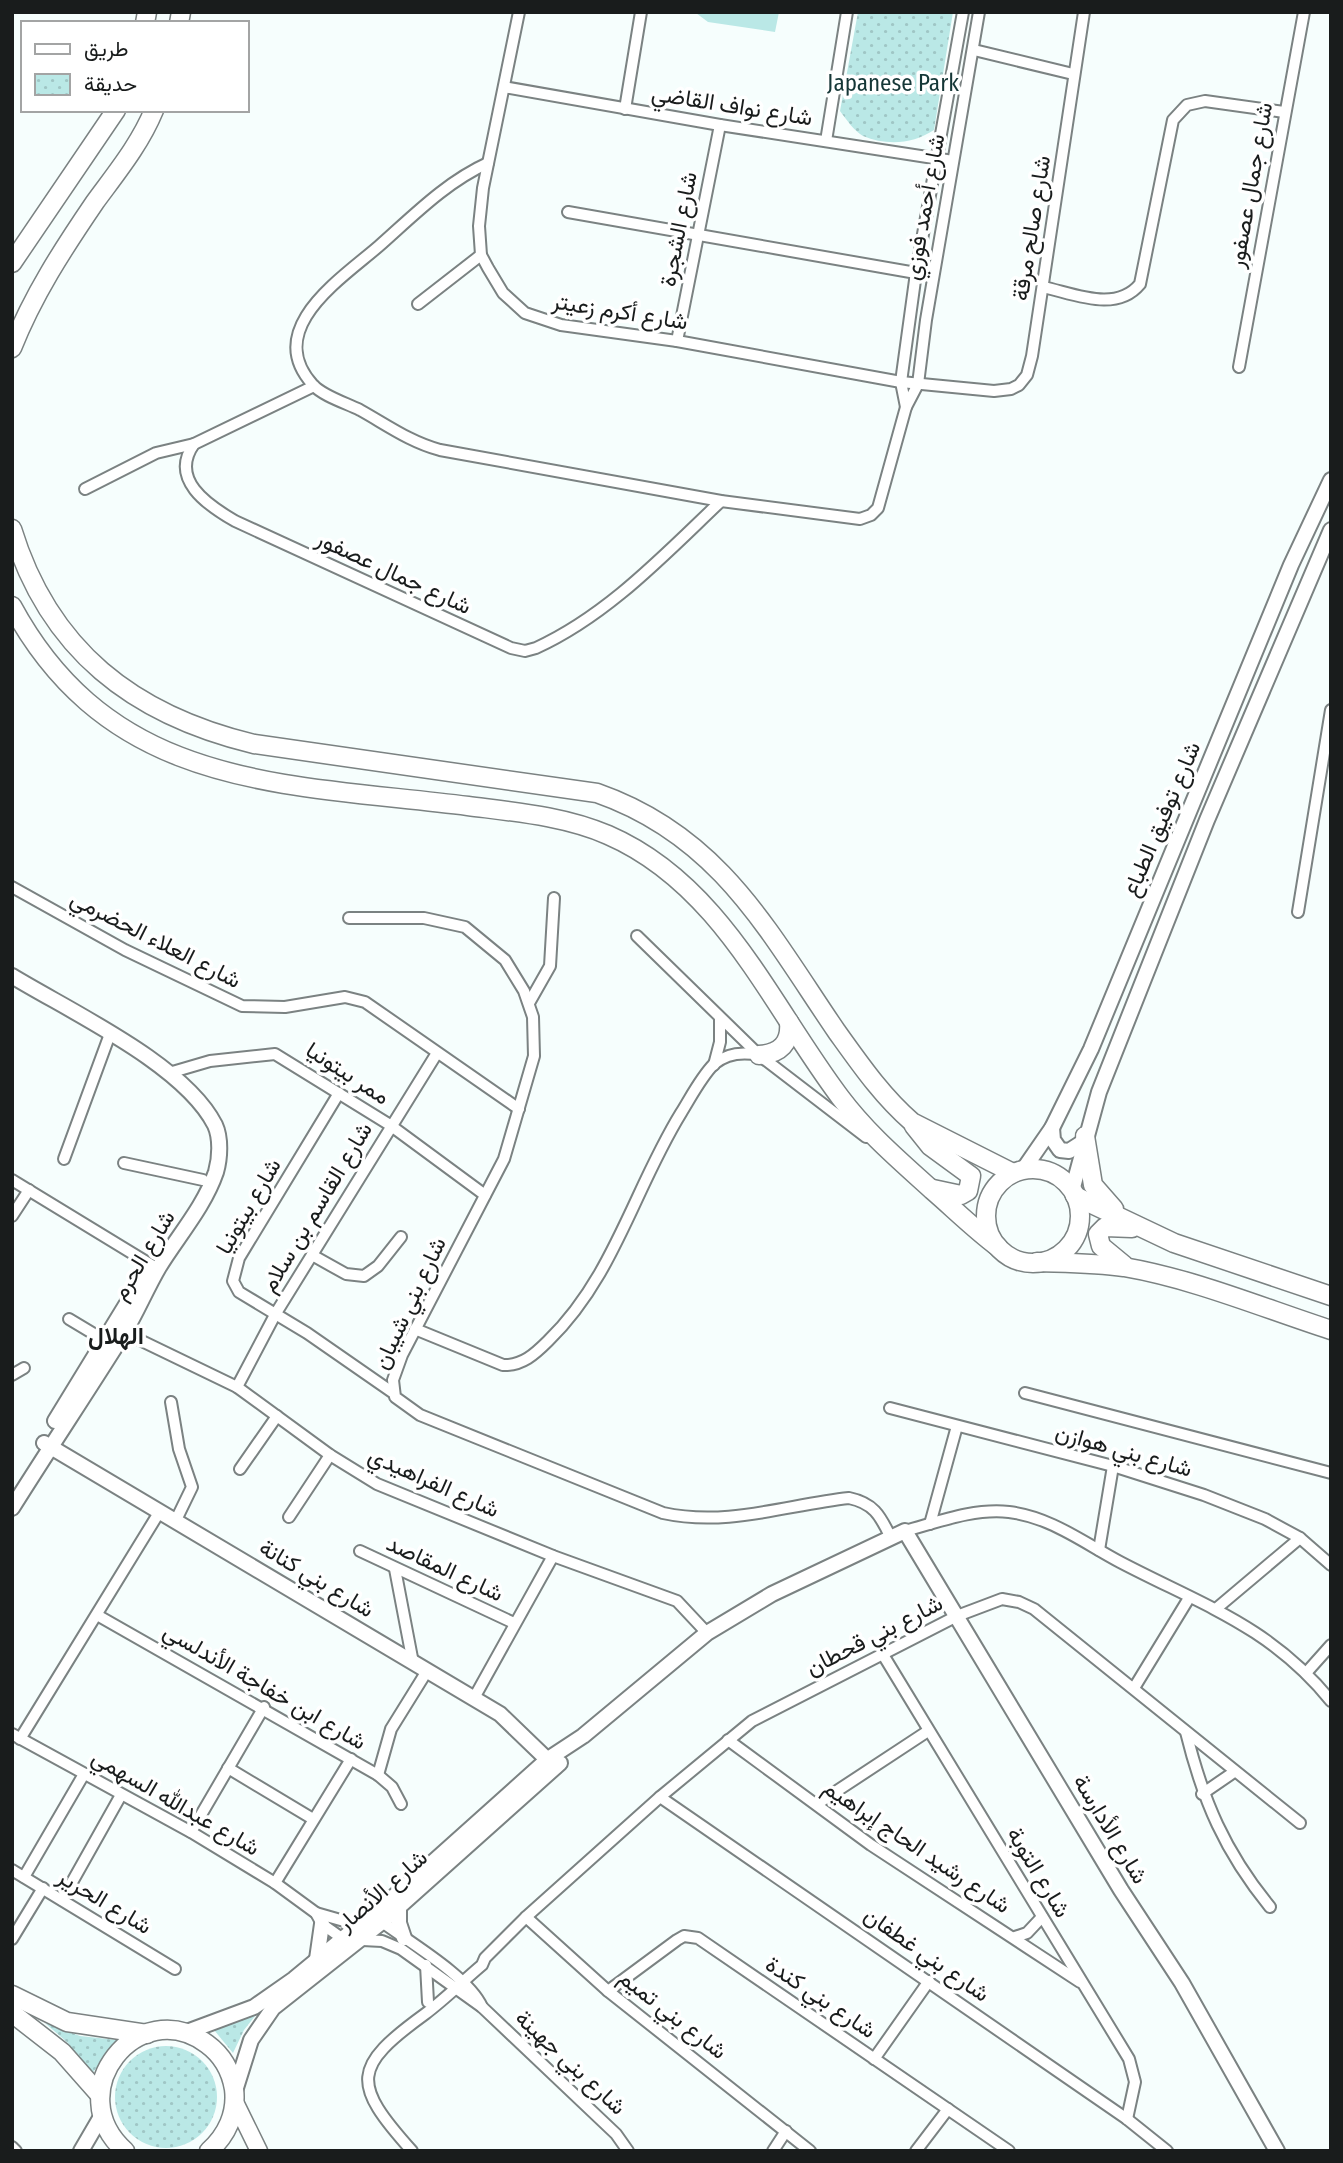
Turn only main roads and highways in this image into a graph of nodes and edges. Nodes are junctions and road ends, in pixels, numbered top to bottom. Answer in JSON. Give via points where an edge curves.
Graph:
{"nodes":[{"id":1,"x":115,"y":112,"type":"edge"},
{"id":2,"x":153,"y":112,"type":"edge"},
{"id":3,"x":12,"y":263,"type":"edge"},
{"id":4,"x":12,"y":348,"type":"edge"},
{"id":5,"x":12,"y":529,"type":"edge"},
{"id":6,"x":12,"y":606,"type":"edge"},
{"id":7,"x":789,"y":1022,"type":"junction"},
{"id":8,"x":760,"y":1055,"type":"road end"},
{"id":9,"x":912,"y":1122,"type":"junction"},
{"id":10,"x":1084,"y":1139,"type":"road end"},
{"id":11,"x":1018,"y":1172,"type":"junction"},
{"id":12,"x":930,"y":1187,"type":"junction"},
{"id":13,"x":1074,"y":1194,"type":"junction"},
{"id":14,"x":1139,"y":1229,"type":"junction"},
{"id":15,"x":998,"y":1247,"type":"junction"},
{"id":16,"x":1037,"y":1262,"type":"junction"},
{"id":17,"x":1127,"y":1268,"type":"junction"},
{"id":18,"x":1331,"y":1296,"type":"edge"},
{"id":19,"x":1331,"y":1330,"type":"edge"},
{"id":20,"x":12,"y":1995,"type":"edge"},
{"id":21,"x":12,"y":2013,"type":"edge"},
{"id":22,"x":147,"y":2034,"type":"junction"},
{"id":23,"x":100,"y":2095,"type":"junction"},
{"id":24,"x":234,"y":2096,"type":"junction"},
{"id":25,"x":125,"y":2151,"type":"edge"},
{"id":26,"x":209,"y":2151,"type":"edge"},
{"id":27,"x":259,"y":2151,"type":"edge"}],
"edges":[{"from":1,"to":3,"type":"main road"},
{"from":2,"to":4,"type":"main road","via":[[121,167],[48,271]]},
{"from":5,"to":9,"type":"main road","via":[[30,578],[71,643],[107,677],[160,713],[254,744],[597,793],[643,812],[678,834],[710,859],[745,900],[868,1075]]},
{"from":6,"to":7,"type":"main road","via":[[40,652],[76,691],[120,728],[180,759],[237,775],[550,817],[627,844],[699,897]]},
{"from":7,"to":8,"type":"main road","via":[[790,1032],[780,1050]]},
{"from":7,"to":12,"type":"main road","via":[[840,1097],[888,1151]]},
{"from":9,"to":11,"type":"main road"},
{"from":9,"to":12,"type":"main road","via":[[930,1146],[971,1176],[968,1191],[961,1195]]},
{"from":10,"to":14,"type":"main road","via":[[1097,1192]]},
{"from":11,"to":13,"type":"main road","via":[[1051,1173]]},
{"from":11,"to":15,"type":"main road","via":[[998,1185],[988,1205],[988,1227]]},
{"from":12,"to":15,"type":"main road"},
{"from":13,"to":14,"type":"main road"},
{"from":13,"to":16,"type":"main road","via":[[1080,1218],[1073,1239],[1058,1255]]},
{"from":14,"to":17,"type":"main road","via":[[1110,1227],[1098,1234],[1101,1247]]},
{"from":14,"to":18,"type":"main road"},
{"from":15,"to":16,"type":"main road","via":[[1016,1259]]},
{"from":16,"to":17,"type":"main road"},
{"from":17,"to":19,"type":"main road"},
{"from":20,"to":22,"type":"main road","via":[[68,2022]]},
{"from":21,"to":23,"type":"main road","via":[[62,2052]]},
{"from":22,"to":23,"type":"main road","via":[[125,2045],[114,2057]]},
{"from":22,"to":24,"type":"main road","via":[[184,2033],[204,2042],[228,2070]]},
{"from":23,"to":25,"type":"main road","via":[[109,2132]]},
{"from":24,"to":26,"type":"main road","via":[[228,2128]]},
{"from":24,"to":27,"type":"main road"}]}
